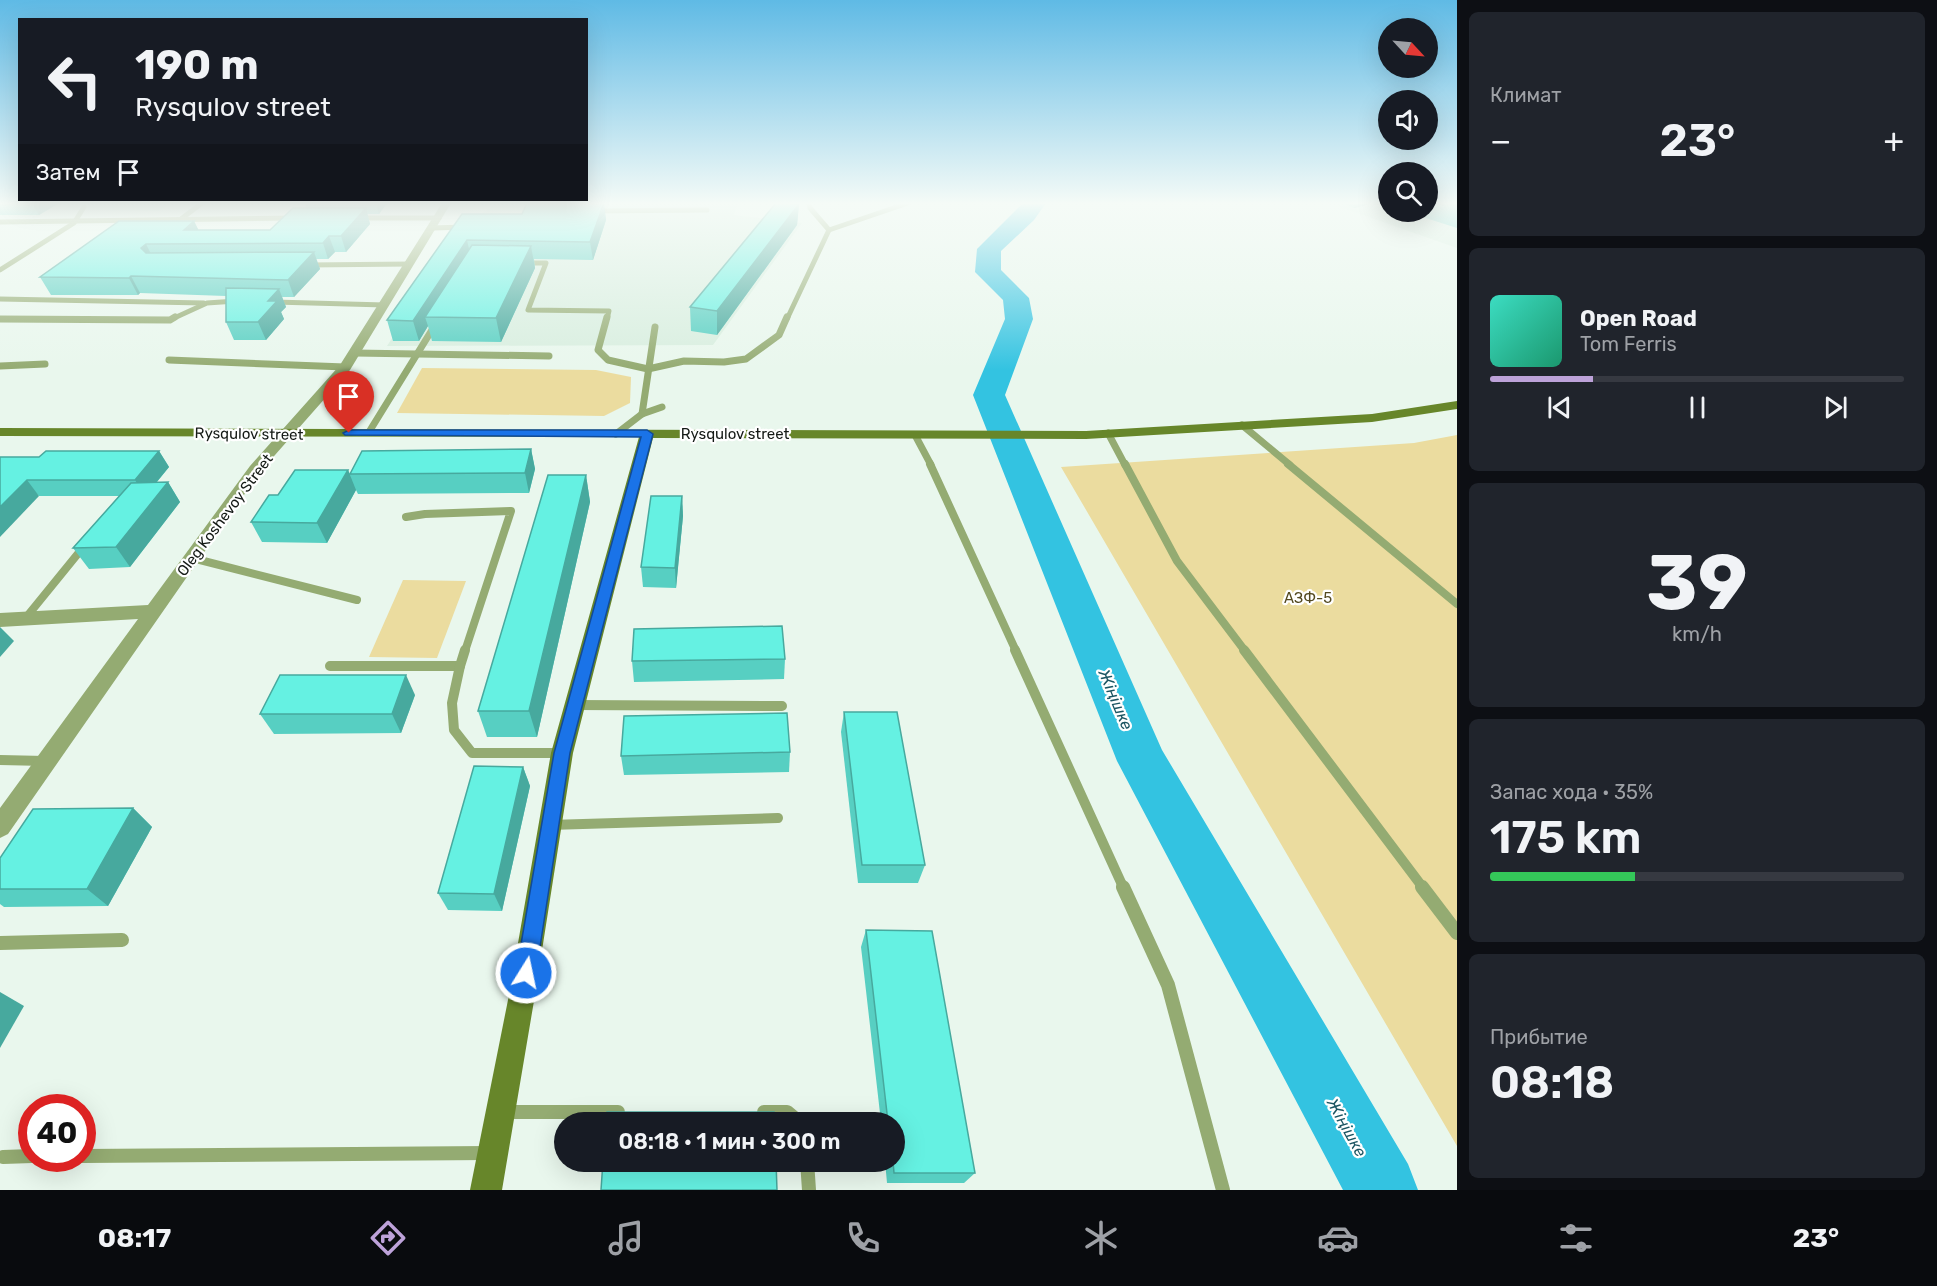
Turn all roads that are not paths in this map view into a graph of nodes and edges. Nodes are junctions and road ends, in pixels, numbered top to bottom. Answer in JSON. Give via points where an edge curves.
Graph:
{"nodes":[{"id":1,"x":18,"y":259,"type":"edge"},
{"id":2,"x":413,"y":259,"type":"edge"},
{"id":3,"x":815,"y":259,"type":"edge"},
{"id":4,"x":515,"y":262,"type":"edge"},
{"id":5,"x":410,"y":264,"type":"junction"},
{"id":6,"x":304,"y":265,"type":"edge"},
{"id":7,"x":0,"y":270,"type":"edge"},
{"id":8,"x":0,"y":299,"type":"edge"},
{"id":9,"x":249,"y":301,"type":"edge"},
{"id":10,"x":272,"y":302,"type":"edge"},
{"id":11,"x":207,"y":303,"type":"junction"},
{"id":12,"x":385,"y":305,"type":"junction"},
{"id":13,"x":440,"y":317,"type":"edge"},
{"id":14,"x":0,"y":319,"type":"edge"},
{"id":15,"x":655,"y":327,"type":"dead end"},
{"id":16,"x":355,"y":353,"type":"junction"},
{"id":17,"x":417,"y":354,"type":"junction"},
{"id":18,"x":549,"y":356,"type":"dead end"},
{"id":19,"x":169,"y":360,"type":"dead end"},
{"id":20,"x":45,"y":364,"type":"dead end"},
{"id":21,"x":0,"y":366,"type":"edge"},
{"id":22,"x":345,"y":367,"type":"junction"},
{"id":23,"x":648,"y":369,"type":"junction"},
{"id":24,"x":1457,"y":405,"type":"edge"},
{"id":25,"x":662,"y":407,"type":"dead end"},
{"id":26,"x":645,"y":424,"type":"junction"},
{"id":27,"x":1242,"y":425,"type":"junction"},
{"id":28,"x":0,"y":432,"type":"edge"},
{"id":29,"x":369,"y":432,"type":"junction"},
{"id":30,"x":1108,"y":433,"type":"junction"},
{"id":31,"x":288,"y":435,"type":"junction"},
{"id":32,"x":915,"y":435,"type":"junction"},
{"id":33,"x":406,"y":517,"type":"dead end"},
{"id":34,"x":91,"y":538,"type":"edge"},
{"id":35,"x":192,"y":558,"type":"junction"},
{"id":36,"x":357,"y":600,"type":"dead end"},
{"id":37,"x":1457,"y":604,"type":"edge"},
{"id":38,"x":154,"y":611,"type":"junction"},
{"id":39,"x":0,"y":620,"type":"edge"},
{"id":40,"x":24,"y":620,"type":"junction"},
{"id":41,"x":330,"y":666,"type":"dead end"},
{"id":42,"x":460,"y":666,"type":"junction"},
{"id":43,"x":574,"y":705,"type":"junction"},
{"id":44,"x":782,"y":706,"type":"dead end"},
{"id":45,"x":562,"y":753,"type":"junction"},
{"id":46,"x":0,"y":760,"type":"edge"},
{"id":47,"x":47,"y":761,"type":"junction"},
{"id":48,"x":778,"y":818,"type":"dead end"},
{"id":49,"x":550,"y":825,"type":"junction"},
{"id":50,"x":0,"y":827,"type":"edge"},
{"id":51,"x":1457,"y":933,"type":"edge"},
{"id":52,"x":122,"y":940,"type":"dead end"},
{"id":53,"x":0,"y":943,"type":"edge"},
{"id":54,"x":500,"y":1112,"type":"junction"},
{"id":55,"x":554,"y":1112,"type":"edge"},
{"id":56,"x":493,"y":1153,"type":"junction"},
{"id":57,"x":18,"y":1156,"type":"edge"},
{"id":58,"x":96,"y":1156,"type":"edge"},
{"id":59,"x":3,"y":1157,"type":"dead end"},
{"id":60,"x":808,"y":1172,"type":"edge"},
{"id":61,"x":486,"y":1190,"type":"edge"},
{"id":62,"x":809,"y":1190,"type":"edge"},
{"id":63,"x":1223,"y":1190,"type":"edge"}],
"edges":[{"from":1,"to":7,"type":"lane"},
{"from":2,"to":5,"type":"street","name":"Oleg Koshevoy Street"},
{"from":3,"to":23,"type":"lane","via":[[779,335],[765,347],[746,359],[684,361]]},
{"from":4,"to":23,"type":"lane","via":[[546,263],[528,310],[609,311],[598,350],[608,360]]},
{"from":5,"to":6,"type":"lane"},
{"from":5,"to":12,"type":"street","name":"Oleg Koshevoy Street"},
{"from":8,"to":11,"type":"lane"},
{"from":9,"to":11,"type":"lane"},
{"from":10,"to":12,"type":"lane"},
{"from":11,"to":14,"type":"lane","via":[[170,320]]},
{"from":12,"to":16,"type":"street","name":"Oleg Koshevoy Street"},
{"from":13,"to":17,"type":"lane"},
{"from":15,"to":23,"type":"lane"},
{"from":16,"to":17,"type":"lane"},
{"from":16,"to":22,"type":"street","name":"Oleg Koshevoy Street"},
{"from":17,"to":18,"type":"lane"},
{"from":17,"to":29,"type":"lane"},
{"from":19,"to":22,"type":"lane"},
{"from":20,"to":21,"type":"lane"},
{"from":22,"to":31,"type":"street","name":"Oleg Koshevoy Street"},
{"from":23,"to":26,"type":"lane"},
{"from":24,"to":27,"type":"street","name":"Rysqulov street","via":[[1372,418]]},
{"from":25,"to":26,"type":"lane"},
{"from":26,"to":29,"type":"street","name":"Rysqulov street","via":[[616,434]]},
{"from":26,"to":32,"type":"street","name":"Rysqulov street"},
{"from":26,"to":43,"type":"street"},
{"from":27,"to":30,"type":"street","name":"Rysqulov street"},
{"from":27,"to":37,"type":"lane"},
{"from":28,"to":31,"type":"street","name":"Rysqulov street"},
{"from":29,"to":31,"type":"street","name":"Rysqulov street"},
{"from":30,"to":32,"type":"street","name":"Rysqulov street"},
{"from":30,"to":51,"type":"lane","via":[[1178,561]]},
{"from":31,"to":35,"type":"street","name":"Oleg Koshevoy Street","via":[[255,469]]},
{"from":32,"to":63,"type":"lane","via":[[1168,985]]},
{"from":33,"to":42,"type":"lane","via":[[511,511]]},
{"from":34,"to":40,"type":"lane"},
{"from":35,"to":36,"type":"lane"},
{"from":35,"to":38,"type":"street","name":"Oleg Koshevoy Street"},
{"from":38,"to":40,"type":"street"},
{"from":38,"to":47,"type":"street","name":"Oleg Koshevoy Street"},
{"from":39,"to":40,"type":"street"},
{"from":41,"to":42,"type":"lane"},
{"from":42,"to":45,"type":"lane","via":[[452,703],[454,730],[472,753]]},
{"from":43,"to":44,"type":"lane"},
{"from":43,"to":45,"type":"street"},
{"from":45,"to":49,"type":"street"},
{"from":46,"to":47,"type":"lane"},
{"from":47,"to":50,"type":"street","name":"Oleg Koshevoy Street"},
{"from":48,"to":49,"type":"lane"},
{"from":49,"to":54,"type":"street"},
{"from":52,"to":53,"type":"lane"},
{"from":54,"to":55,"type":"lane"},
{"from":54,"to":56,"type":"street"},
{"from":56,"to":58,"type":"lane"},
{"from":56,"to":61,"type":"street"},
{"from":57,"to":59,"type":"lane"},
{"from":60,"to":62,"type":"lane"}]}
